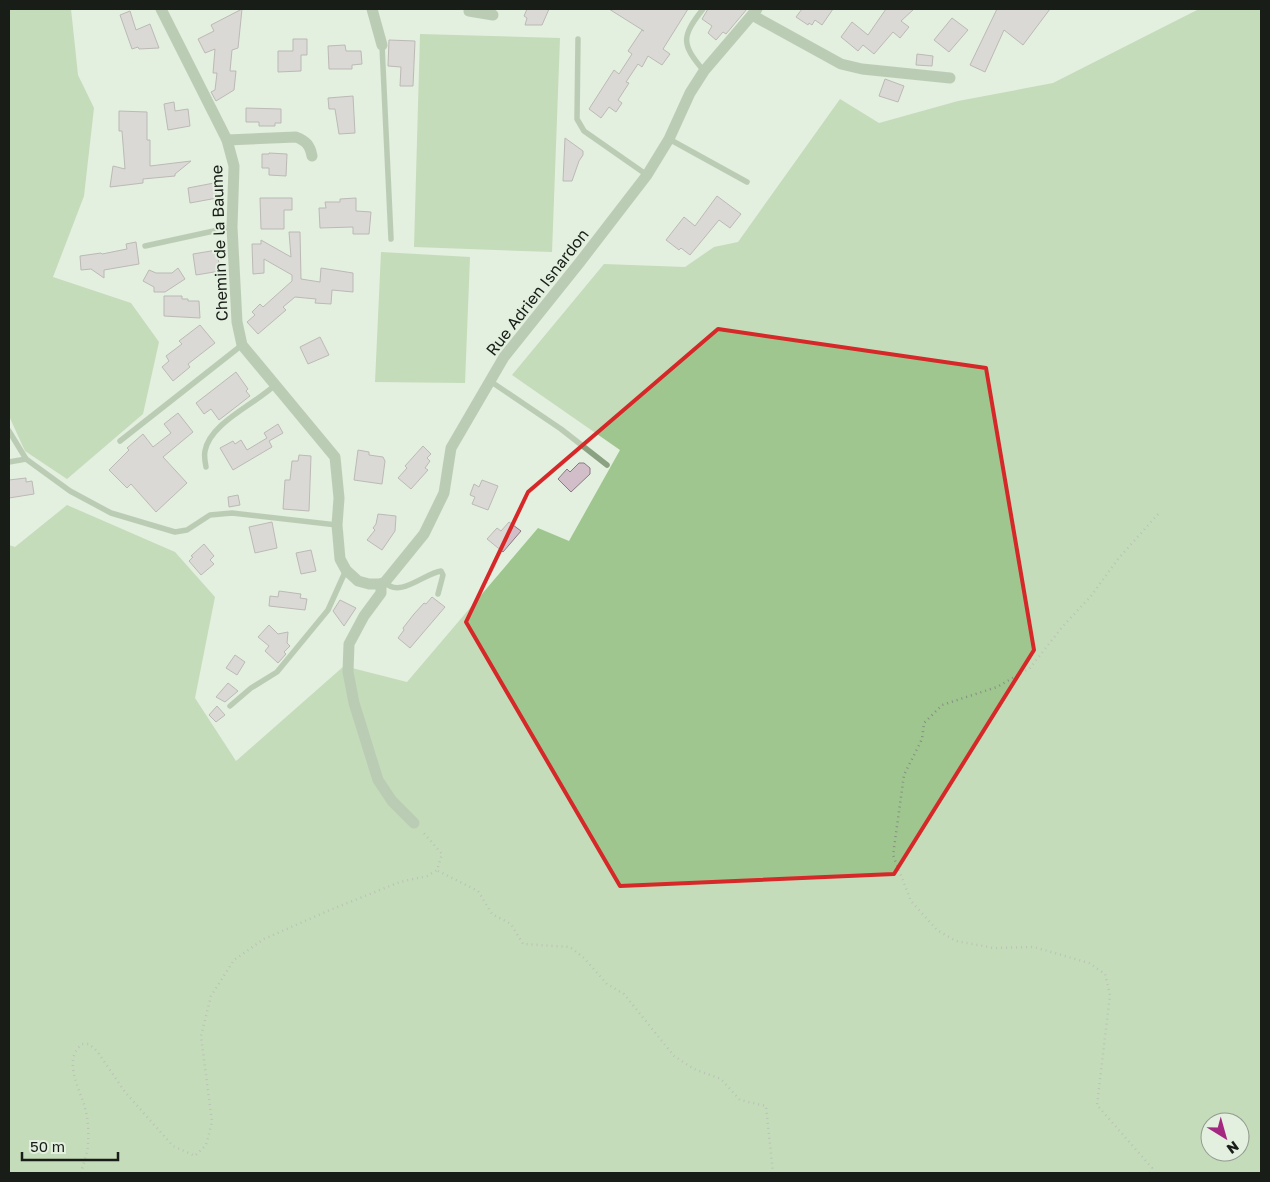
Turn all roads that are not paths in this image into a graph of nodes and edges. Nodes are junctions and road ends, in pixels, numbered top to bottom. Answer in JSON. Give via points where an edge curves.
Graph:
{"nodes":[{"id":1,"x":162,"y":9,"type":"edge"},
{"id":2,"x":372,"y":9,"type":"edge"},
{"id":3,"x":469,"y":9,"type":"edge"},
{"id":4,"x":703,"y":9,"type":"edge"},
{"id":5,"x":754,"y":12,"type":"edge"},
{"id":6,"x":493,"y":15,"type":"dead end"},
{"id":7,"x":578,"y":39,"type":"dead end"},
{"id":8,"x":382,"y":45,"type":"joint"},
{"id":9,"x":704,"y":71,"type":"junction"},
{"id":10,"x":950,"y":78,"type":"dead end"},
{"id":11,"x":669,"y":139,"type":"junction"},
{"id":12,"x":227,"y":140,"type":"junction"},
{"id":13,"x":312,"y":156,"type":"dead end"},
{"id":14,"x":647,"y":175,"type":"junction"},
{"id":15,"x":746,"y":182,"type":"dead end"},
{"id":16,"x":232,"y":227,"type":"junction"},
{"id":17,"x":391,"y":239,"type":"dead end"},
{"id":18,"x":145,"y":246,"type":"dead end"},
{"id":19,"x":242,"y":345,"type":"junction"},
{"id":20,"x":490,"y":381,"type":"junction"},
{"id":21,"x":275,"y":385,"type":"junction"},
{"id":22,"x":9,"y":431,"type":"edge"},
{"id":23,"x":120,"y":441,"type":"dead end"},
{"id":24,"x":26,"y":459,"type":"junction"},
{"id":25,"x":9,"y":462,"type":"edge"},
{"id":26,"x":606,"y":465,"type":"dead end"},
{"id":27,"x":206,"y":467,"type":"dead end"},
{"id":28,"x":337,"y":525,"type":"junction"},
{"id":29,"x":346,"y":570,"type":"junction"},
{"id":30,"x":383,"y":584,"type":"junction"},
{"id":31,"x":438,"y":594,"type":"dead end"},
{"id":32,"x":230,"y":706,"type":"dead end"},
{"id":33,"x":414,"y":822,"type":"road end"}],
"edges":[{"from":1,"to":12,"type":"street","name":"Chemin de la Baume"},
{"from":2,"to":8,"type":"street"},
{"from":3,"to":6,"type":"street"},
{"from":4,"to":9,"type":"lane","via":[[692,23],[686,43],[689,54]]},
{"from":5,"to":9,"type":"street","name":"Rue Adrien Isnardon"},
{"from":5,"to":10,"type":"street","via":[[840,64]]},
{"from":7,"to":14,"type":"lane","via":[[577,119],[584,131]]},
{"from":8,"to":17,"type":"lane"},
{"from":9,"to":11,"type":"street","name":"Rue Adrien Isnardon"},
{"from":11,"to":14,"type":"street","name":"Rue Adrien Isnardon"},
{"from":11,"to":15,"type":"lane"},
{"from":12,"to":13,"type":"street","via":[[296,137],[310,147]]},
{"from":12,"to":16,"type":"street","name":"Chemin de la Baume","via":[[234,166]]},
{"from":14,"to":20,"type":"street","name":"Rue Adrien Isnardon","via":[[504,357]]},
{"from":16,"to":18,"type":"lane"},
{"from":16,"to":19,"type":"street","name":"Chemin de la Baume","via":[[237,322]]},
{"from":19,"to":21,"type":"street","name":"Chemin de la Baume"},
{"from":19,"to":23,"type":"lane"},
{"from":20,"to":26,"type":"lane","via":[[561,428]]},
{"from":20,"to":30,"type":"street","name":"Rue Adrien Isnardon","via":[[451,448],[444,493],[424,534]]},
{"from":21,"to":27,"type":"lane","via":[[215,430],[204,453]]},
{"from":21,"to":28,"type":"street","name":"Chemin de la Baume","via":[[336,457]]},
{"from":22,"to":24,"type":"lane"},
{"from":24,"to":25,"type":"lane"},
{"from":24,"to":28,"type":"lane","via":[[70,491],[111,513],[175,532],[187,530],[210,515],[232,513]]},
{"from":28,"to":29,"type":"street","name":"Chemin de la Baume","via":[[340,558]]},
{"from":29,"to":30,"type":"street","via":[[358,581]]},
{"from":29,"to":32,"type":"lane","via":[[328,610],[277,672]]},
{"from":30,"to":31,"type":"lane","via":[[396,589],[441,570],[443,575]]},
{"from":30,"to":33,"type":"street","name":"Rue Adrien Isnardon","via":[[381,593],[349,644],[348,672],[354,703],[378,780],[392,801]]}]}
